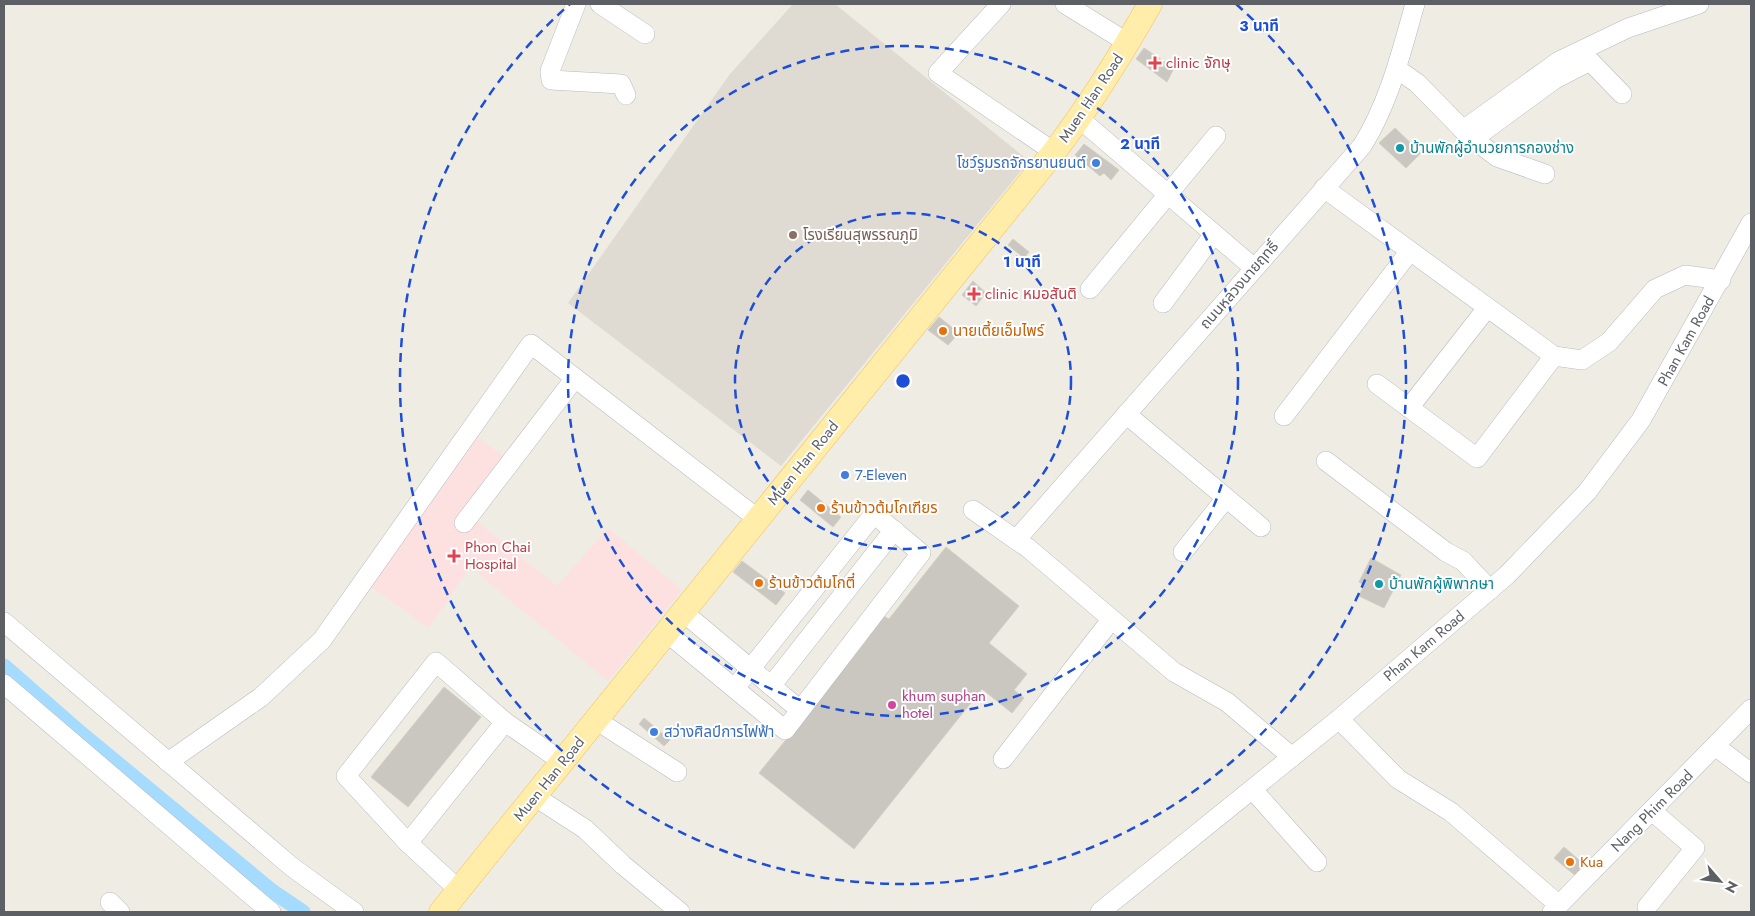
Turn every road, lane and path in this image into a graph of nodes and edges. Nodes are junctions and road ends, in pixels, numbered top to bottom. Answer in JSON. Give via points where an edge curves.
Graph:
{"nodes":[{"id":1,"x":576,"y":4,"type":"edge"},
{"id":2,"x":600,"y":4,"type":"edge"},
{"id":3,"x":1001,"y":4,"type":"edge"},
{"id":4,"x":1065,"y":4,"type":"edge"},
{"id":5,"x":1150,"y":4,"type":"edge"},
{"id":6,"x":1415,"y":4,"type":"edge"},
{"id":7,"x":1699,"y":4,"type":"edge"},
{"id":8,"x":645,"y":34,"type":"dead end"},
{"id":9,"x":1128,"y":43,"type":"junction"},
{"id":10,"x":1397,"y":69,"type":"junction"},
{"id":11,"x":1622,"y":94,"type":"dead end"},
{"id":12,"x":626,"y":95,"type":"dead end"},
{"id":13,"x":1080,"y":119,"type":"junction"},
{"id":14,"x":1468,"y":134,"type":"junction"},
{"id":15,"x":1216,"y":136,"type":"dead end"},
{"id":16,"x":1054,"y":152,"type":"junction"},
{"id":17,"x":1545,"y":174,"type":"dead end"},
{"id":18,"x":1324,"y":188,"type":"junction"},
{"id":19,"x":1166,"y":195,"type":"junction"},
{"id":20,"x":1751,"y":223,"type":"edge"},
{"id":21,"x":1214,"y":234,"type":"junction"},
{"id":22,"x":1410,"y":251,"type":"junction"},
{"id":23,"x":1254,"y":268,"type":"junction"},
{"id":24,"x":1720,"y":280,"type":"junction"},
{"id":25,"x":1090,"y":289,"type":"dead end"},
{"id":26,"x":1163,"y":303,"type":"dead end"},
{"id":27,"x":1488,"y":308,"type":"junction"},
{"id":28,"x":1554,"y":356,"type":"junction"},
{"id":29,"x":575,"y":378,"type":"junction"},
{"id":30,"x":1377,"y":384,"type":"dead end"},
{"id":31,"x":1409,"y":408,"type":"junction"},
{"id":32,"x":1126,"y":414,"type":"junction"},
{"id":33,"x":1284,"y":416,"type":"dead end"},
{"id":34,"x":1326,"y":461,"type":"dead end"},
{"id":35,"x":1226,"y":498,"type":"junction"},
{"id":36,"x":973,"y":510,"type":"dead end"},
{"id":37,"x":758,"y":519,"type":"junction"},
{"id":38,"x":464,"y":523,"type":"dead end"},
{"id":39,"x":1261,"y":527,"type":"dead end"},
{"id":40,"x":894,"y":530,"type":"junction"},
{"id":41,"x":1016,"y":540,"type":"junction"},
{"id":42,"x":1183,"y":552,"type":"dead end"},
{"id":43,"x":1490,"y":590,"type":"junction"},
{"id":44,"x":683,"y":612,"type":"junction"},
{"id":45,"x":1111,"y":620,"type":"junction"},
{"id":46,"x":4,"y":622,"type":"edge"},
{"id":47,"x":666,"y":632,"type":"junction"},
{"id":48,"x":751,"y":669,"type":"junction"},
{"id":49,"x":4,"y":684,"type":"edge"},
{"id":50,"x":771,"y":686,"type":"junction"},
{"id":51,"x":735,"y":688,"type":"junction"},
{"id":52,"x":1751,"y":709,"type":"edge"},
{"id":53,"x":800,"y":710,"type":"junction"},
{"id":54,"x":1339,"y":719,"type":"junction"},
{"id":55,"x":596,"y":720,"type":"junction"},
{"id":56,"x":506,"y":722,"type":"junction"},
{"id":57,"x":1715,"y":746,"type":"junction"},
{"id":58,"x":1292,"y":757,"type":"junction"},
{"id":59,"x":1002,"y":759,"type":"dead end"},
{"id":60,"x":168,"y":762,"type":"junction"},
{"id":61,"x":563,"y":762,"type":"junction"},
{"id":62,"x":677,"y":772,"type":"dead end"},
{"id":63,"x":1751,"y":773,"type":"edge"},
{"id":64,"x":1252,"y":790,"type":"junction"},
{"id":65,"x":534,"y":796,"type":"junction"},
{"id":66,"x":1652,"y":811,"type":"junction"},
{"id":67,"x":408,"y":843,"type":"junction"},
{"id":68,"x":1317,"y":862,"type":"dead end"},
{"id":69,"x":459,"y":890,"type":"junction"},
{"id":70,"x":1647,"y":907,"type":"dead end"},
{"id":71,"x":1555,"y":908,"type":"edge"},
{"id":72,"x":262,"y":910,"type":"edge"},
{"id":73,"x":354,"y":912,"type":"edge"},
{"id":74,"x":441,"y":912,"type":"edge"},
{"id":75,"x":680,"y":912,"type":"edge"},
{"id":76,"x":1100,"y":912,"type":"edge"}],
"edges":[{"from":1,"to":12,"type":"street","via":[[550,71],[551,80],[621,84]]},
{"from":2,"to":8,"type":"street"},
{"from":3,"to":16,"type":"street","via":[[938,73]]},
{"from":4,"to":9,"type":"street"},
{"from":5,"to":9,"type":"main road","name":"Muen Han Road"},
{"from":6,"to":10,"type":"street","name":"ถนนหลวงนายฤทธิ์"},
{"from":7,"to":14,"type":"street","via":[[1628,28],[1559,61]]},
{"from":9,"to":13,"type":"main road","name":"Muen Han Road"},
{"from":10,"to":14,"type":"street","via":[[1416,83]]},
{"from":10,"to":18,"type":"street","name":"ถนนหลวงนายฤทธิ์","via":[[1375,126],[1362,146]]},
{"from":11,"to":14,"type":"street","via":[[1590,61],[1555,79]]},
{"from":13,"to":16,"type":"main road","name":"Muen Han Road"},
{"from":13,"to":19,"type":"street"},
{"from":14,"to":17,"type":"street","via":[[1497,157]]},
{"from":15,"to":19,"type":"street"},
{"from":16,"to":37,"type":"main road","name":"Muen Han Road"},
{"from":18,"to":22,"type":"street"},
{"from":18,"to":23,"type":"street","name":"ถนนหลวงนายฤทธิ์"},
{"from":19,"to":21,"type":"street"},
{"from":19,"to":25,"type":"street"},
{"from":20,"to":24,"type":"street","name":"Phan Kam Road"},
{"from":21,"to":23,"type":"street"},
{"from":21,"to":26,"type":"street"},
{"from":22,"to":27,"type":"street"},
{"from":22,"to":33,"type":"street"},
{"from":23,"to":32,"type":"street","name":"ถนนหลวงนายฤทธิ์"},
{"from":24,"to":28,"type":"street","via":[[1685,275],[1655,289],[1609,342],[1582,360]]},
{"from":24,"to":43,"type":"street","name":"Phan Kam Road","via":[[1641,420],[1587,492]]},
{"from":27,"to":28,"type":"street"},
{"from":27,"to":31,"type":"street"},
{"from":28,"to":31,"type":"street","via":[[1477,458]]},
{"from":29,"to":37,"type":"street"},
{"from":29,"to":38,"type":"street"},
{"from":29,"to":60,"type":"street","via":[[531,344],[322,640],[261,698]]},
{"from":30,"to":31,"type":"street"},
{"from":32,"to":35,"type":"street"},
{"from":32,"to":41,"type":"street","name":"ถนนหลวงนายฤทธิ์"},
{"from":34,"to":43,"type":"street","via":[[1446,552],[1464,561]]},
{"from":35,"to":39,"type":"street"},
{"from":35,"to":42,"type":"street"},
{"from":36,"to":41,"type":"street"},
{"from":37,"to":44,"type":"main road","name":"Muen Han Road"},
{"from":40,"to":48,"type":"street","via":[[874,514]]},
{"from":40,"to":50,"type":"street"},
{"from":40,"to":53,"type":"street","via":[[922,553]]},
{"from":41,"to":45,"type":"street"},
{"from":43,"to":54,"type":"street","name":"Phan Kam Road"},
{"from":44,"to":47,"type":"main road","name":"Muen Han Road"},
{"from":44,"to":48,"type":"street"},
{"from":45,"to":58,"type":"street","via":[[1174,672],[1227,702]]},
{"from":45,"to":59,"type":"street"},
{"from":46,"to":60,"type":"street"},
{"from":47,"to":51,"type":"street"},
{"from":47,"to":55,"type":"main road","name":"Muen Han Road"},
{"from":48,"to":50,"type":"street"},
{"from":48,"to":51,"type":"street"},
{"from":49,"to":72,"type":"street"},
{"from":50,"to":53,"type":"street"},
{"from":51,"to":53,"type":"street","via":[[785,730]]},
{"from":52,"to":57,"type":"street","name":"Nang Phim Road"},
{"from":54,"to":58,"type":"street","name":"Phan Kam Road"},
{"from":54,"to":71,"type":"street","via":[[1398,779],[1452,812]]},
{"from":55,"to":61,"type":"main road","name":"Muen Han Road"},
{"from":55,"to":62,"type":"street"},
{"from":56,"to":61,"type":"street"},
{"from":56,"to":67,"type":"street"},
{"from":56,"to":67,"type":"street","via":[[436,662],[346,776]]},
{"from":57,"to":63,"type":"street"},
{"from":57,"to":66,"type":"street","name":"Nang Phim Road"},
{"from":58,"to":64,"type":"street","name":"Phan Kam Road"},
{"from":60,"to":73,"type":"street","via":[[292,866]]},
{"from":61,"to":65,"type":"main road","name":"Muen Han Road"},
{"from":64,"to":68,"type":"street"},
{"from":64,"to":76,"type":"street","name":"Phan Kam Road"},
{"from":65,"to":69,"type":"main road","name":"Muen Han Road"},
{"from":65,"to":75,"type":"street","via":[[585,829]]},
{"from":66,"to":70,"type":"street","via":[[1695,848]]},
{"from":66,"to":71,"type":"street","name":"Nang Phim Road"},
{"from":67,"to":69,"type":"street"},
{"from":69,"to":74,"type":"main road","name":"Muen Han Road"}]}
